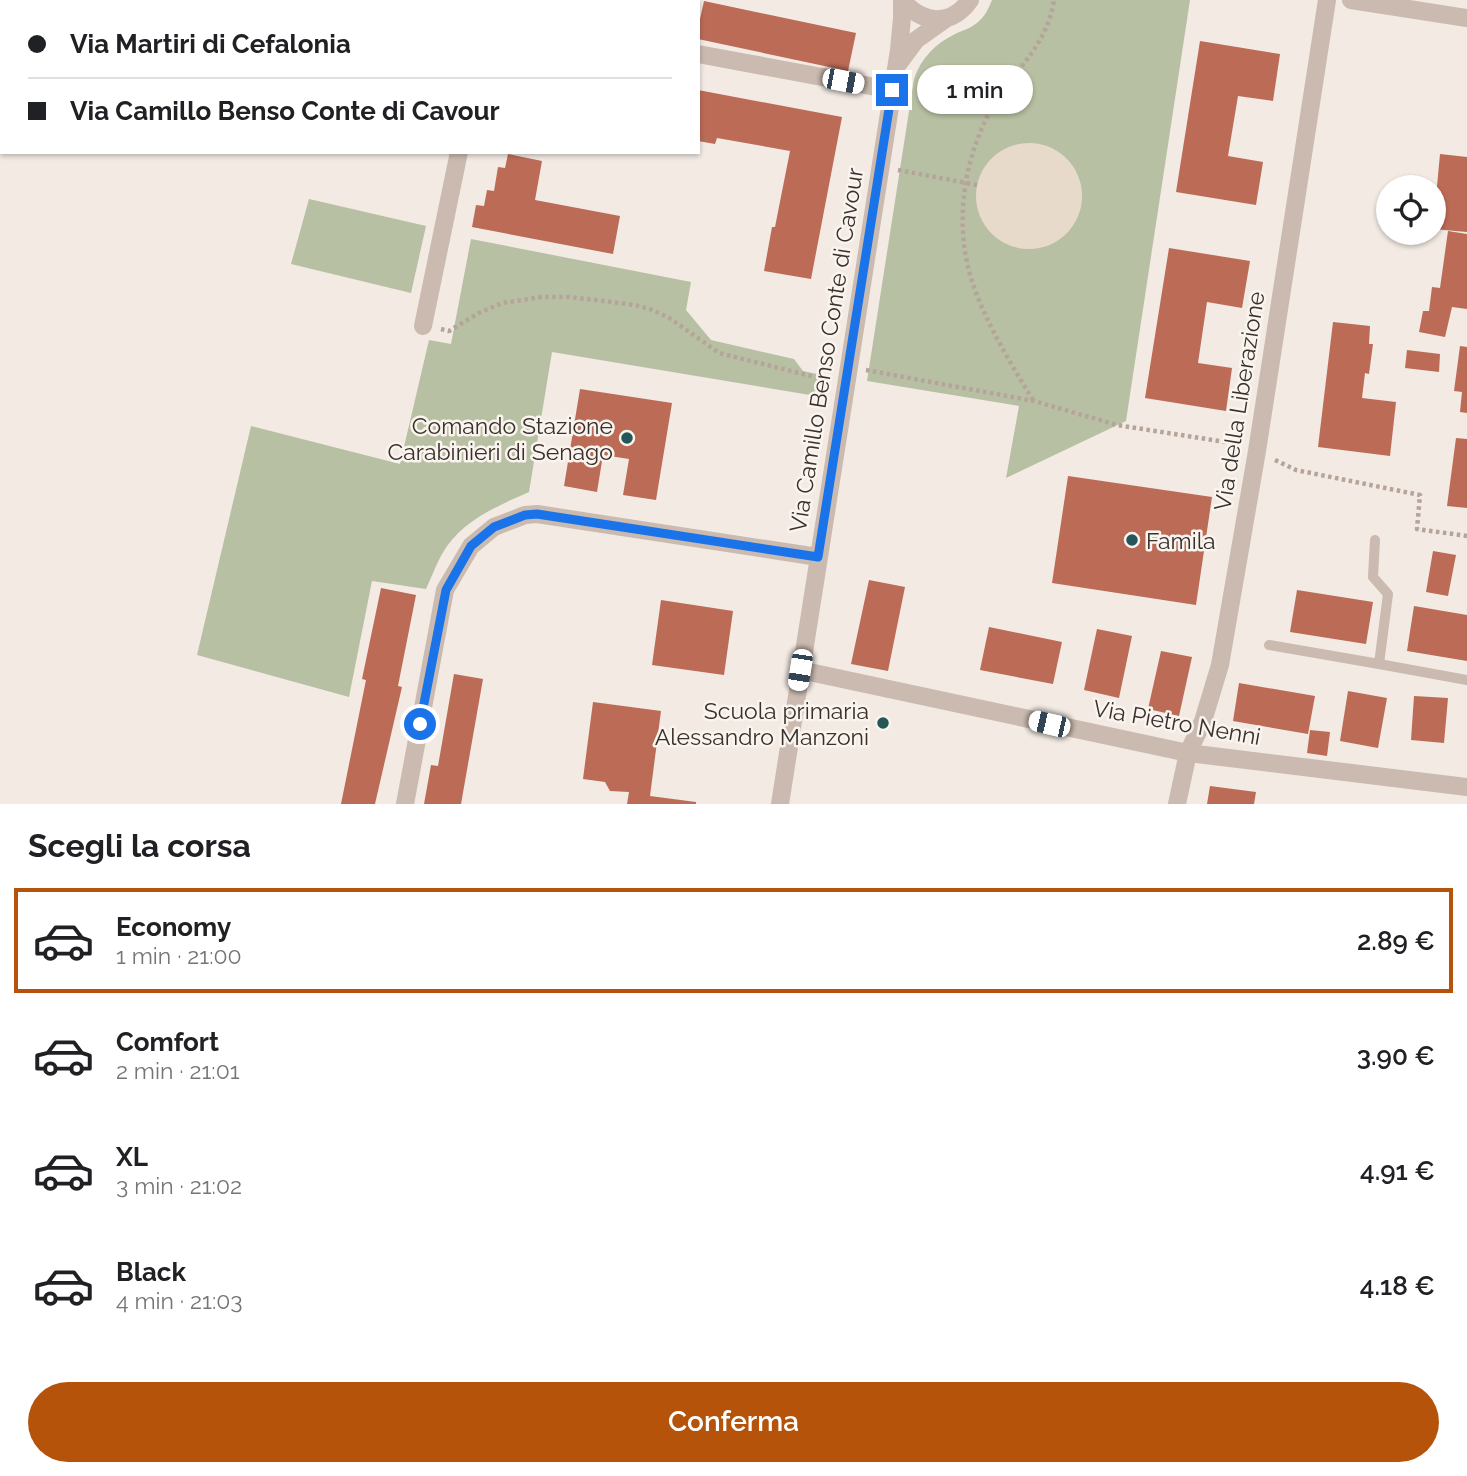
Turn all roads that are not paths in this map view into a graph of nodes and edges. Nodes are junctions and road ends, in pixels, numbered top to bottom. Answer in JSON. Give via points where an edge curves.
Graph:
{"nodes":[{"id":1,"x":902,"y":0,"type":"edge"},
{"id":2,"x":970,"y":0,"type":"edge"},
{"id":3,"x":1327,"y":0,"type":"edge"},
{"id":4,"x":1351,"y":0,"type":"edge"},
{"id":5,"x":948,"y":18,"type":"junction"},
{"id":6,"x":1467,"y":18,"type":"edge"},
{"id":7,"x":700,"y":54,"type":"edge"},
{"id":8,"x":896,"y":69,"type":"junction"},
{"id":9,"x":892,"y":90,"type":"junction"},
{"id":10,"x":459,"y":154,"type":"edge"},
{"id":11,"x":423,"y":326,"type":"road end"},
{"id":12,"x":1375,"y":540,"type":"dead end"},
{"id":13,"x":818,"y":557,"type":"junction"},
{"id":14,"x":1269,"y":645,"type":"dead end"},
{"id":15,"x":1379,"y":664,"type":"junction"},
{"id":16,"x":800,"y":670,"type":"junction"},
{"id":17,"x":1467,"y":680,"type":"edge"},
{"id":18,"x":1188,"y":753,"type":"junction"},
{"id":19,"x":1467,"y":787,"type":"edge"},
{"id":20,"x":405,"y":804,"type":"edge"},
{"id":21,"x":780,"y":804,"type":"edge"},
{"id":22,"x":1177,"y":804,"type":"edge"}],
"edges":[{"from":1,"to":5,"type":"street","via":[[922,17]]},
{"from":1,"to":8,"type":"street","name":"Via Camillo Benso Conte di Cavour"},
{"from":2,"to":5,"type":"street","name":"Via Camillo Benso Conte di Cavour"},
{"from":3,"to":18,"type":"street","name":"Via della Liberazione","via":[[1220,665]]},
{"from":4,"to":6,"type":"street"},
{"from":5,"to":8,"type":"street","name":"Via Camillo Benso Conte di Cavour","via":[[916,40]]},
{"from":7,"to":9,"type":"street"},
{"from":8,"to":9,"type":"street","name":"Via Camillo Benso Conte di Cavour"},
{"from":9,"to":13,"type":"street","name":"Via Camillo Benso Conte di Cavour"},
{"from":10,"to":11,"type":"street"},
{"from":12,"to":15,"type":"lane","via":[[1373,577],[1388,594]]},
{"from":13,"to":16,"type":"street","name":"Via Camillo Benso Conte di Cavour"},
{"from":13,"to":20,"type":"street","via":[[537,514],[494,527],[471,546],[446,590]]},
{"from":14,"to":15,"type":"lane"},
{"from":15,"to":17,"type":"lane"},
{"from":16,"to":18,"type":"street","name":"Via Pietro Nenni"},
{"from":16,"to":21,"type":"street","name":"Via Camillo Benso Conte di Cavour"},
{"from":18,"to":19,"type":"street","name":"Via Pietro Nenni"},
{"from":18,"to":22,"type":"street","name":"Via della Liberazione"}]}
